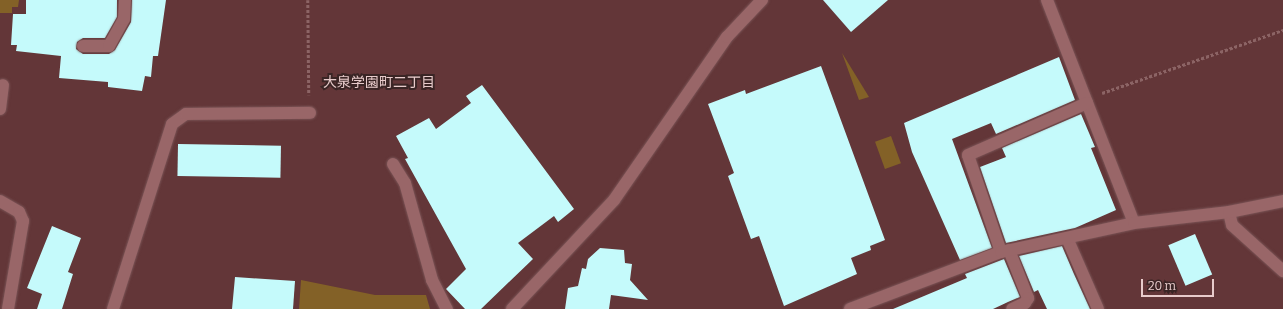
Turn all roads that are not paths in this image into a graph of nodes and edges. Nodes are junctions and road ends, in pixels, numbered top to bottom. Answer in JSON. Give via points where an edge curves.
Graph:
{"nodes":[{"id":1,"x":125,"y":0,"type":"edge"},
{"id":2,"x":762,"y":0,"type":"edge"},
{"id":3,"x":1047,"y":0,"type":"edge"},
{"id":4,"x":83,"y":46,"type":"dead end"},
{"id":5,"x":3,"y":85,"type":"dead end"},
{"id":6,"x":1086,"y":101,"type":"junction"},
{"id":7,"x":0,"y":109,"type":"edge"},
{"id":8,"x":310,"y":113,"type":"road end"},
{"id":9,"x":393,"y":164,"type":"dead end"},
{"id":10,"x":0,"y":201,"type":"edge"},
{"id":11,"x":1283,"y":202,"type":"edge"},
{"id":12,"x":1229,"y":212,"type":"junction"},
{"id":13,"x":1134,"y":223,"type":"junction"},
{"id":14,"x":1067,"y":238,"type":"junction"},
{"id":15,"x":1005,"y":251,"type":"junction"},
{"id":16,"x":1283,"y":271,"type":"edge"},
{"id":17,"x":8,"y":309,"type":"edge"},
{"id":18,"x":113,"y":309,"type":"edge"},
{"id":19,"x":447,"y":309,"type":"edge"},
{"id":20,"x":512,"y":309,"type":"edge"},
{"id":21,"x":850,"y":309,"type":"edge"},
{"id":22,"x":1012,"y":309,"type":"edge"},
{"id":23,"x":1098,"y":309,"type":"edge"}],
"edges":[{"from":1,"to":4,"type":"street","via":[[124,19],[109,46]]},
{"from":2,"to":20,"type":"street","via":[[727,38],[614,200]]},
{"from":3,"to":6,"type":"street"},
{"from":5,"to":7,"type":"street"},
{"from":6,"to":13,"type":"street"},
{"from":6,"to":15,"type":"street","via":[[968,155]]},
{"from":8,"to":18,"type":"street","via":[[186,114],[172,124]]},
{"from":9,"to":19,"type":"street","via":[[405,183],[432,280]]},
{"from":10,"to":17,"type":"street","via":[[19,212],[23,221]]},
{"from":11,"to":12,"type":"street"},
{"from":12,"to":13,"type":"street"},
{"from":12,"to":16,"type":"street","via":[[1232,225]]},
{"from":13,"to":14,"type":"street"},
{"from":14,"to":15,"type":"street"},
{"from":14,"to":23,"type":"street"},
{"from":15,"to":21,"type":"street"},
{"from":15,"to":22,"type":"street","via":[[1028,298],[1025,303]]}]}
